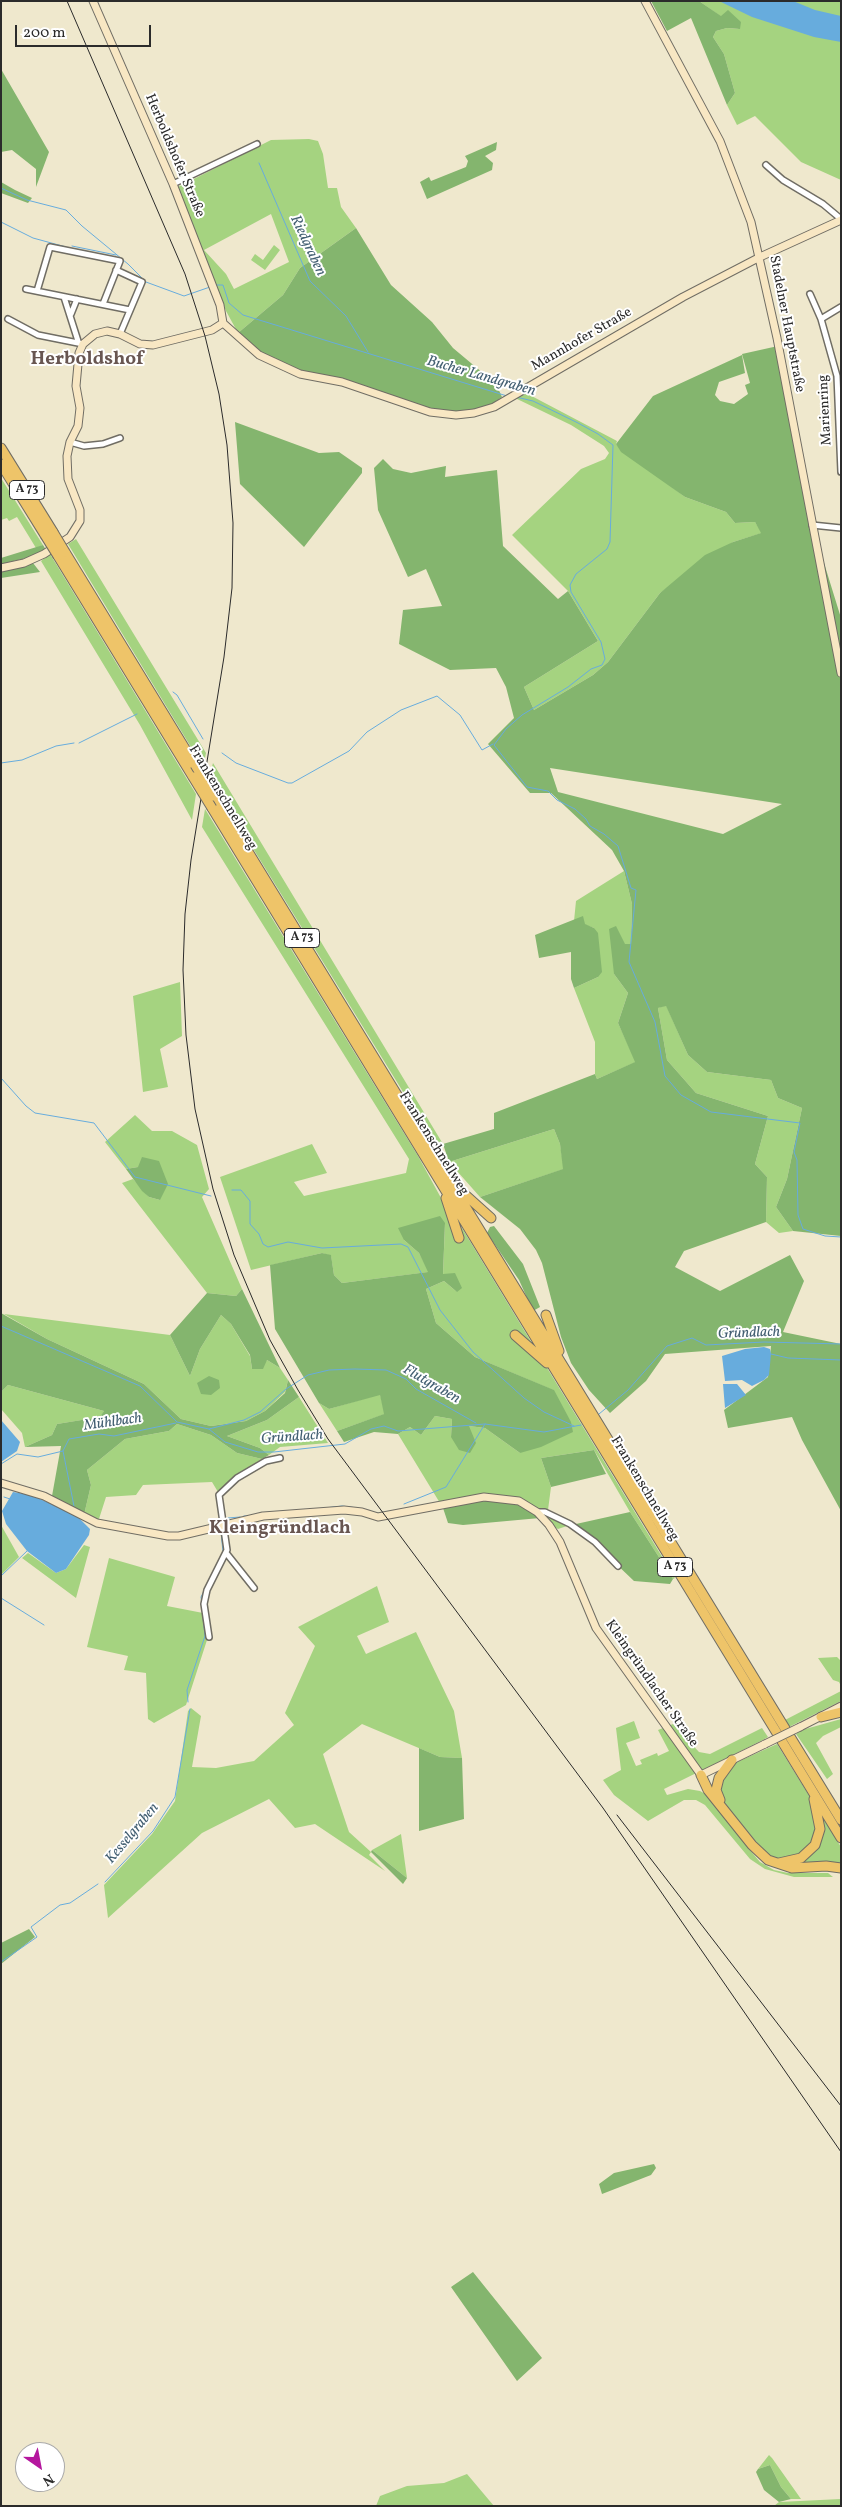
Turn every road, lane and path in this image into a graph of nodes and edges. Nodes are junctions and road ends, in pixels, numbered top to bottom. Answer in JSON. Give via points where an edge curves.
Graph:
{"nodes":[{"id":1,"x":93,"y":1,"type":"edge"},
{"id":2,"x":645,"y":1,"type":"edge"},
{"id":3,"x":257,"y":144,"type":"dead end"},
{"id":4,"x":766,"y":165,"type":"dead end"},
{"id":5,"x":173,"y":184,"type":"junction"},
{"id":6,"x":841,"y":220,"type":"edge"},
{"id":7,"x":760,"y":257,"type":"junction"},
{"id":8,"x":116,"y":270,"type":"junction"},
{"id":9,"x":26,"y":289,"type":"dead end"},
{"id":10,"x":37,"y":291,"type":"junction"},
{"id":11,"x":810,"y":294,"type":"dead end"},
{"id":12,"x":64,"y":296,"type":"junction"},
{"id":13,"x":77,"y":299,"type":"junction"},
{"id":14,"x":103,"y":304,"type":"junction"},
{"id":15,"x":841,"y":307,"type":"edge"},
{"id":16,"x":130,"y":310,"type":"junction"},
{"id":17,"x":71,"y":315,"type":"junction"},
{"id":18,"x":8,"y":319,"type":"dead end"},
{"id":19,"x":821,"y":319,"type":"junction"},
{"id":20,"x":223,"y":323,"type":"junction"},
{"id":21,"x":120,"y":334,"type":"junction"},
{"id":22,"x":80,"y":343,"type":"junction"},
{"id":23,"x":120,"y":438,"type":"dead end"},
{"id":24,"x":70,"y":442,"type":"junction"},
{"id":25,"x":1,"y":448,"type":"edge"},
{"id":26,"x":1,"y":464,"type":"edge"},
{"id":27,"x":840,"y":472,"type":"edge"},
{"id":28,"x":812,"y":525,"type":"junction"},
{"id":29,"x":841,"y":528,"type":"edge"},
{"id":30,"x":49,"y":534,"type":"junction"},
{"id":31,"x":61,"y":554,"type":"junction"},
{"id":32,"x":1,"y":568,"type":"edge"},
{"id":33,"x":841,"y":673,"type":"edge"},
{"id":34,"x":442,"y":1177,"type":"junction"},
{"id":35,"x":491,"y":1218,"type":"dead end"},
{"id":36,"x":459,"y":1238,"type":"dead end"},
{"id":37,"x":546,"y":1316,"type":"dead end"},
{"id":38,"x":515,"y":1335,"type":"dead end"},
{"id":39,"x":564,"y":1375,"type":"junction"},
{"id":40,"x":280,"y":1458,"type":"dead end"},
{"id":41,"x":1,"y":1483,"type":"edge"},
{"id":42,"x":537,"y":1512,"type":"junction"},
{"id":43,"x":225,"y":1525,"type":"junction"},
{"id":44,"x":227,"y":1554,"type":"junction"},
{"id":45,"x":618,"y":1566,"type":"dead end"},
{"id":46,"x":254,"y":1588,"type":"dead end"},
{"id":47,"x":209,"y":1637,"type":"dead end"},
{"id":48,"x":841,"y":1706,"type":"edge"},
{"id":49,"x":841,"y":1712,"type":"edge"},
{"id":50,"x":821,"y":1717,"type":"junction"},
{"id":51,"x":732,"y":1760,"type":"junction"},
{"id":52,"x":702,"y":1774,"type":"junction"},
{"id":53,"x":808,"y":1785,"type":"junction"},
{"id":54,"x":716,"y":1790,"type":"junction"},
{"id":55,"x":823,"y":1791,"type":"junction"},
{"id":56,"x":722,"y":1805,"type":"junction"},
{"id":57,"x":841,"y":1807,"type":"edge"},
{"id":58,"x":841,"y":1820,"type":"edge"},
{"id":59,"x":841,"y":1838,"type":"edge"},
{"id":60,"x":771,"y":1862,"type":"junction"},
{"id":61,"x":841,"y":1868,"type":"edge"}],
"edges":[{"from":1,"to":5,"type":"street","name":"Herboldshofer Straße"},
{"from":2,"to":7,"type":"street","name":"Stadelner Hauptstraße","via":[[720,141],[743,197]]},
{"from":3,"to":5,"type":"street"},
{"from":4,"to":6,"type":"street"},
{"from":5,"to":20,"type":"street","name":"Herboldshofer Straße","via":[[212,283],[224,317]]},
{"from":6,"to":7,"type":"street","name":"Mannhofer Straße"},
{"from":7,"to":20,"type":"street","name":"Mannhofer Straße","via":[[655,312],[502,402],[466,415],[430,412],[342,382],[284,368],[260,355]]},
{"from":7,"to":28,"type":"street","name":"Stadelner Hauptstraße"},
{"from":8,"to":10,"type":"street","via":[[120,261],[50,247]]},
{"from":8,"to":14,"type":"street"},
{"from":8,"to":16,"type":"street","via":[[142,282]]},
{"from":9,"to":10,"type":"street"},
{"from":10,"to":12,"type":"street"},
{"from":11,"to":19,"type":"street","name":"Marienring"},
{"from":12,"to":13,"type":"street"},
{"from":12,"to":17,"type":"street"},
{"from":13,"to":14,"type":"street"},
{"from":13,"to":17,"type":"street"},
{"from":14,"to":16,"type":"street"},
{"from":15,"to":19,"type":"street"},
{"from":16,"to":21,"type":"street"},
{"from":17,"to":22,"type":"street"},
{"from":18,"to":22,"type":"street","via":[[38,335]]},
{"from":19,"to":27,"type":"street","name":"Marienring","via":[[837,376]]},
{"from":20,"to":21,"type":"street","via":[[212,330],[153,345],[140,344]]},
{"from":21,"to":22,"type":"street","via":[[101,332]]},
{"from":22,"to":24,"type":"street","via":[[76,386],[80,414]]},
{"from":23,"to":24,"type":"street","via":[[84,446]]},
{"from":24,"to":32,"type":"street","via":[[68,478],[80,510],[80,522],[70,538],[36,558]]},
{"from":25,"to":30,"type":"highway","name":"Frankenschnellweg","number":"A 73"},
{"from":26,"to":30,"type":"highway","name":"Frankenschnellweg","number":"A 73"},
{"from":28,"to":29,"type":"street"},
{"from":28,"to":33,"type":"street","name":"Stadelner Hauptstraße"},
{"from":30,"to":31,"type":"highway","name":"Frankenschnellweg","number":"A 73","bridge":true},
{"from":31,"to":34,"type":"highway","name":"Frankenschnellweg","number":"A 73","bridge":true,"via":[[193,777]]},
{"from":31,"to":34,"type":"highway","name":"Frankenschnellweg","number":"A 73","bridge":true,"via":[[214,796]]},
{"from":34,"to":35,"type":"highway"},
{"from":34,"to":36,"type":"highway"},
{"from":34,"to":39,"type":"highway","name":"Frankenschnellweg","number":"A 73"},
{"from":37,"to":39,"type":"highway"},
{"from":38,"to":39,"type":"highway"},
{"from":39,"to":53,"type":"highway","name":"Frankenschnellweg","number":"A 73"},
{"from":39,"to":55,"type":"highway","name":"Frankenschnellweg","number":"A 73"},
{"from":40,"to":43,"type":"street","via":[[256,1465],[222,1490],[219,1501]]},
{"from":41,"to":43,"type":"street","name":"Kleingründlacher Straße","via":[[44,1496],[108,1525],[179,1536]]},
{"from":42,"to":43,"type":"street","name":"Kleingründlacher Straße","via":[[518,1501],[484,1497],[378,1517],[344,1510],[263,1516]]},
{"from":42,"to":45,"type":"street","via":[[545,1512],[570,1524],[595,1542]]},
{"from":42,"to":52,"type":"street","name":"Kleingründlacher Straße","via":[[560,1542],[596,1628]]},
{"from":43,"to":44,"type":"street"},
{"from":44,"to":46,"type":"street"},
{"from":44,"to":47,"type":"street","via":[[204,1604]]},
{"from":48,"to":50,"type":"street"},
{"from":49,"to":50,"type":"highway"},
{"from":50,"to":51,"type":"street","bridge":true},
{"from":51,"to":52,"type":"street"},
{"from":51,"to":54,"type":"highway","via":[[718,1778]]},
{"from":52,"to":54,"type":"highway"},
{"from":52,"to":56,"type":"highway","via":[[708,1790]]},
{"from":53,"to":59,"type":"highway","name":"Frankenschnellweg","number":"A 73"},
{"from":53,"to":60,"type":"highway","via":[[820,1829],[815,1845],[808,1854],[795,1861]]},
{"from":54,"to":56,"type":"highway"},
{"from":55,"to":57,"type":"highway"},
{"from":55,"to":58,"type":"highway","name":"Frankenschnellweg","number":"A 73"},
{"from":56,"to":60,"type":"highway","via":[[752,1845]]},
{"from":60,"to":61,"type":"highway","via":[[792,1868]]}]}
